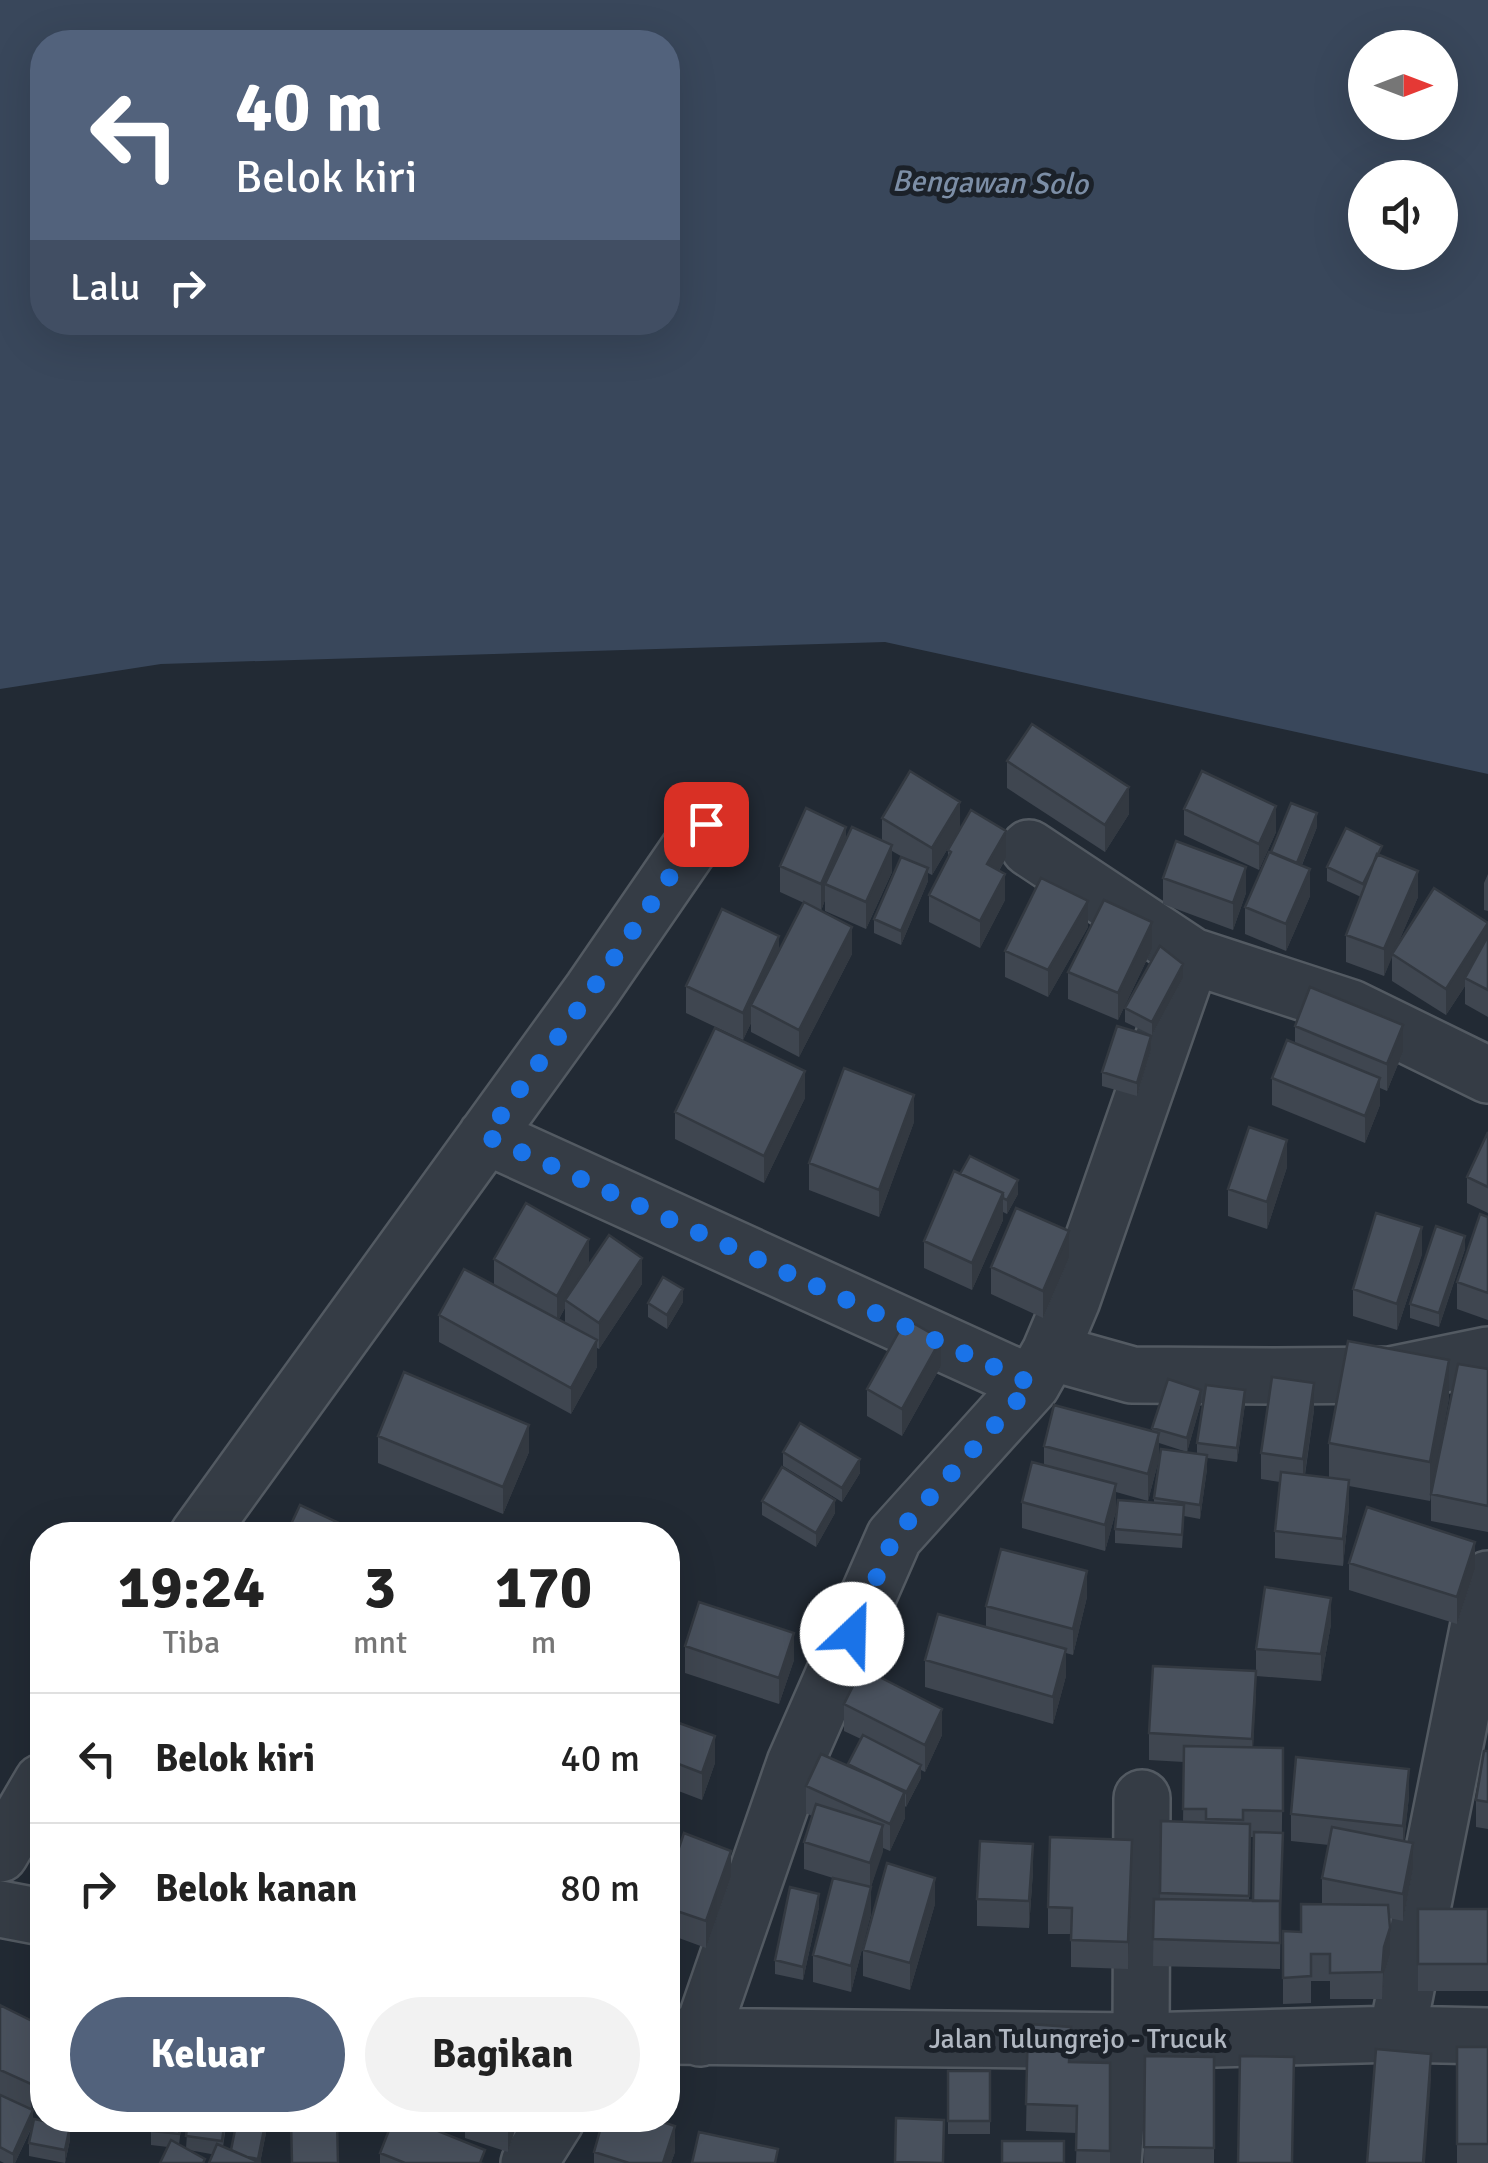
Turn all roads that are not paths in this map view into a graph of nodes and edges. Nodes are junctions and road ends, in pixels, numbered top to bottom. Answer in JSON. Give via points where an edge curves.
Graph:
{"nodes":[{"id":1,"x":706,"y":824,"type":"dead end"},
{"id":2,"x":1029,"y":848,"type":"dead end"},
{"id":3,"x":1192,"y":956,"type":"junction"},
{"id":4,"x":1488,"y":1075,"type":"edge"},
{"id":5,"x":486,"y":1136,"type":"junction"},
{"id":6,"x":1488,"y":1355,"type":"edge"},
{"id":7,"x":1041,"y":1368,"type":"junction"},
{"id":8,"x":207,"y":1522,"type":"edge"},
{"id":9,"x":1488,"y":1579,"type":"edge"},
{"id":10,"x":1142,"y":1798,"type":"dead end"},
{"id":11,"x":30,"y":1803,"type":"edge"},
{"id":12,"x":0,"y":1854,"type":"edge"},
{"id":13,"x":0,"y":1909,"type":"edge"},
{"id":14,"x":30,"y":1915,"type":"edge"},
{"id":15,"x":1397,"y":2034,"type":"junction"},
{"id":16,"x":1488,"y":2036,"type":"edge"},
{"id":17,"x":684,"y":2037,"type":"edge"},
{"id":18,"x":1131,"y":2041,"type":"junction"},
{"id":19,"x":548,"y":2132,"type":"edge"},
{"id":20,"x":529,"y":2163,"type":"edge"},
{"id":21,"x":1113,"y":2163,"type":"edge"}],
"edges":[{"from":1,"to":5,"type":"street"},
{"from":2,"to":3,"type":"street"},
{"from":3,"to":4,"type":"street","via":[[1351,1008]]},
{"from":3,"to":7,"type":"street","via":[[1072,1300]]},
{"from":5,"to":7,"type":"street"},
{"from":5,"to":8,"type":"street"},
{"from":6,"to":7,"type":"street","via":[[1392,1375],[1132,1375]]},
{"from":7,"to":17,"type":"street","via":[[894,1537]]},
{"from":9,"to":15,"type":"street"},
{"from":10,"to":18,"type":"street"},
{"from":11,"to":12,"type":"street"},
{"from":13,"to":14,"type":"street"},
{"from":15,"to":16,"type":"street","name":"Jalan Tulungrejo - Trucuk"},
{"from":15,"to":18,"type":"street","name":"Jalan Tulungrejo - Trucuk"},
{"from":17,"to":18,"type":"street","name":"Jalan Tulungrejo - Trucuk"},
{"from":18,"to":21,"type":"street"},
{"from":19,"to":20,"type":"street"}]}
